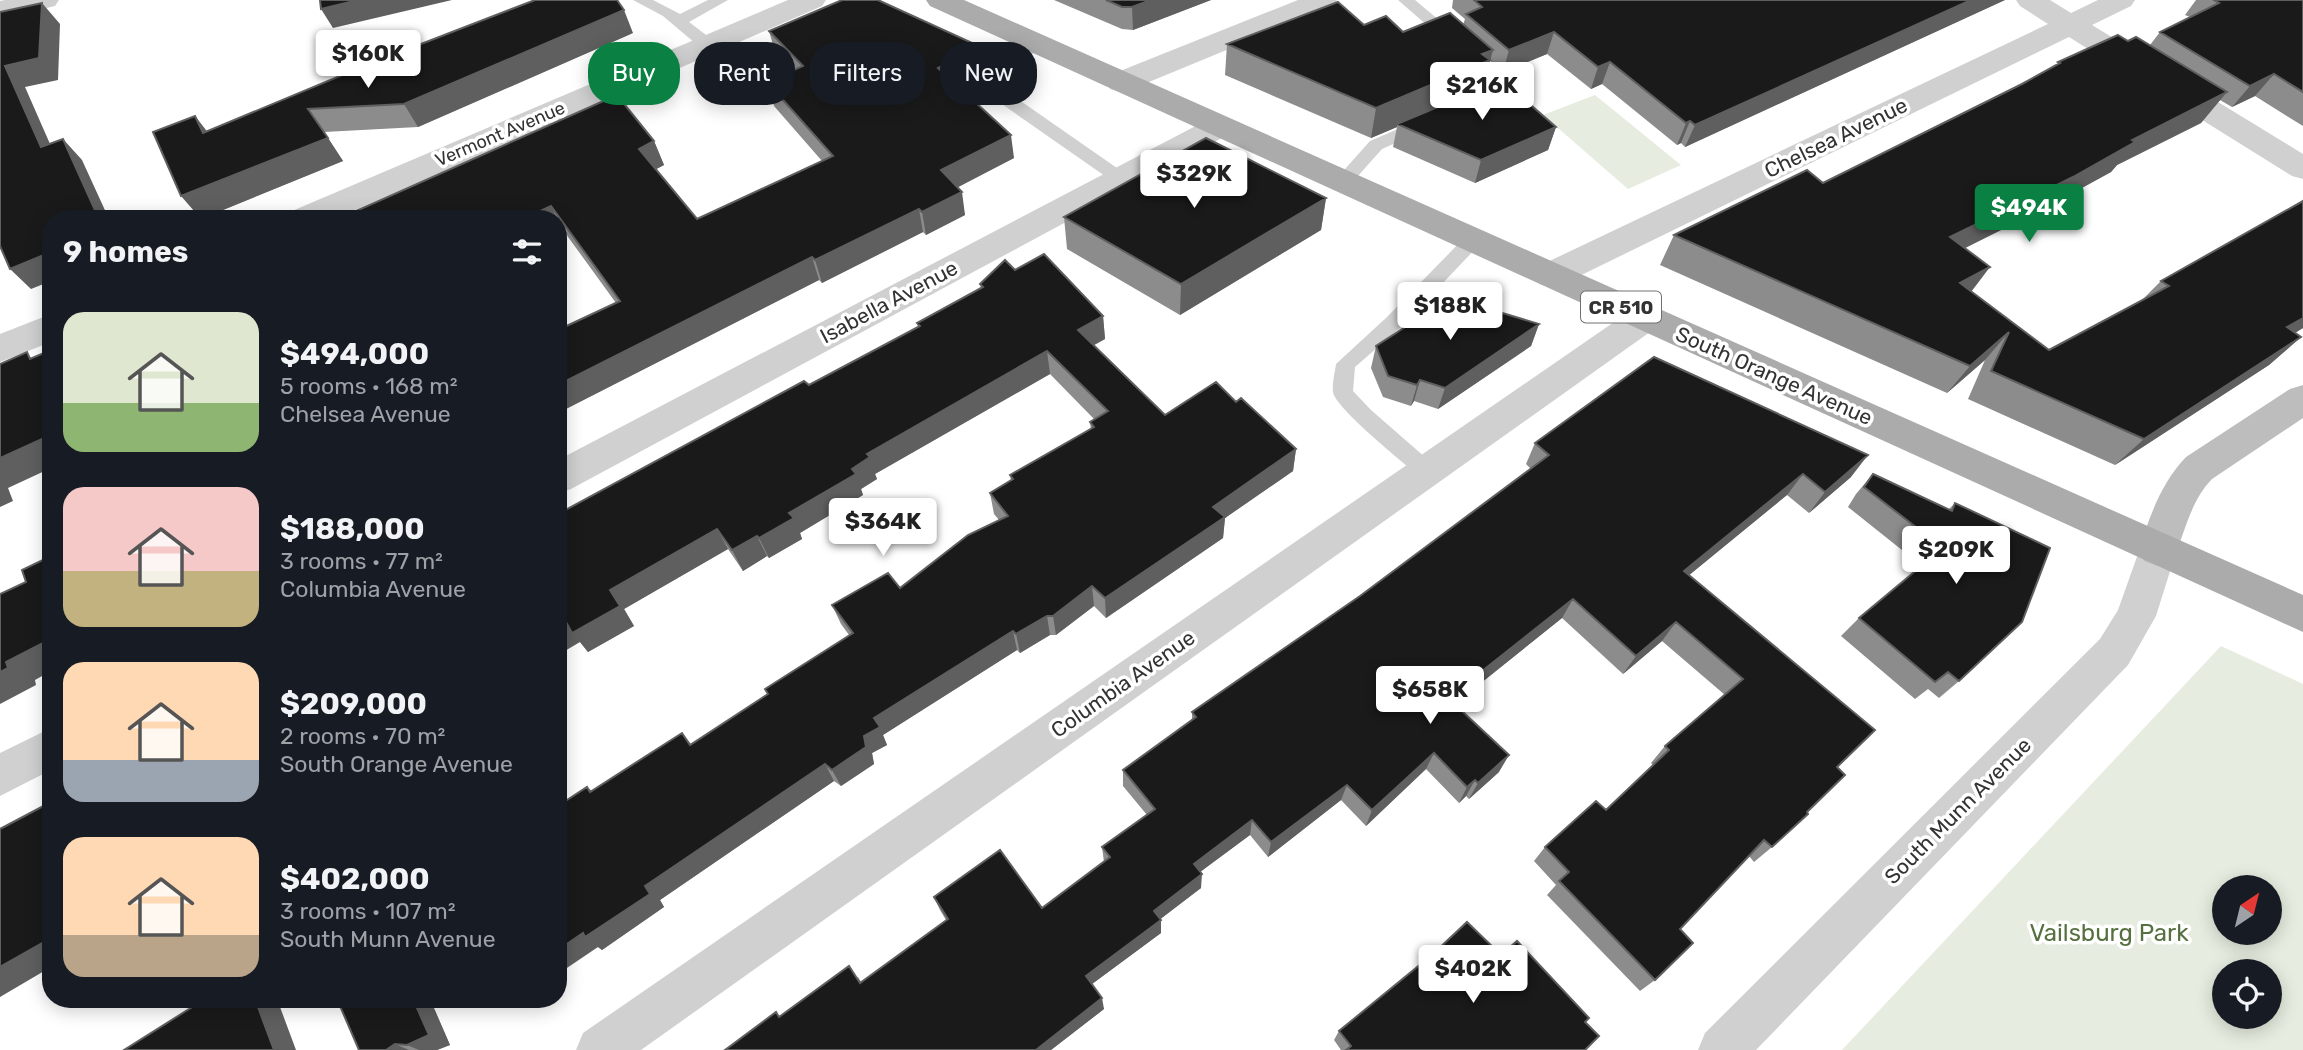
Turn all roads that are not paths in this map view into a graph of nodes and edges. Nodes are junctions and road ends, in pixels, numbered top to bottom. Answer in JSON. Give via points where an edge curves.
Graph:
{"nodes":[{"id":1,"x":45,"y":0,"type":"edge"},
{"id":2,"x":640,"y":0,"type":"edge"},
{"id":3,"x":720,"y":0,"type":"edge"},
{"id":4,"x":813,"y":0,"type":"edge"},
{"id":5,"x":940,"y":0,"type":"edge"},
{"id":6,"x":1323,"y":0,"type":"edge"},
{"id":7,"x":1406,"y":0,"type":"edge"},
{"id":8,"x":2030,"y":0,"type":"edge"},
{"id":9,"x":2121,"y":0,"type":"edge"},
{"id":10,"x":0,"y":10,"type":"edge"},
{"id":11,"x":679,"y":21,"type":"junction"},
{"id":12,"x":2069,"y":25,"type":"junction"},
{"id":13,"x":704,"y":42,"type":"edge"},
{"id":14,"x":715,"y":42,"type":"edge"},
{"id":15,"x":1032,"y":42,"type":"edge"},
{"id":16,"x":1037,"y":44,"type":"edge"},
{"id":17,"x":694,"y":51,"type":"edge"},
{"id":18,"x":1121,"y":82,"type":"junction"},
{"id":19,"x":1473,"y":104,"type":"edge"},
{"id":20,"x":1015,"y":105,"type":"edge"},
{"id":21,"x":1437,"y":119,"type":"edge"},
{"id":22,"x":1220,"y":127,"type":"junction"},
{"id":23,"x":2303,"y":168,"type":"edge"},
{"id":24,"x":1121,"y":179,"type":"junction"},
{"id":25,"x":1343,"y":182,"type":"junction"},
{"id":26,"x":324,"y":210,"type":"edge"},
{"id":27,"x":1473,"y":240,"type":"junction"},
{"id":28,"x":1550,"y":275,"type":"junction"},
{"id":29,"x":1646,"y":318,"type":"junction"},
{"id":30,"x":42,"y":331,"type":"edge"},
{"id":31,"x":0,"y":349,"type":"edge"},
{"id":32,"x":2303,"y":399,"type":"edge"},
{"id":33,"x":1427,"y":471,"type":"junction"},
{"id":34,"x":567,"y":473,"type":"edge"},
{"id":35,"x":2158,"y":549,"type":"junction"},
{"id":36,"x":2303,"y":614,"type":"edge"},
{"id":37,"x":42,"y":753,"type":"edge"},
{"id":38,"x":0,"y":775,"type":"edge"},
{"id":39,"x":600,"y":1050,"type":"edge"},
{"id":40,"x":1722,"y":1050,"type":"edge"}],
"edges":[{"from":1,"to":10,"type":"street"},
{"from":2,"to":11,"type":"lane"},
{"from":3,"to":11,"type":"lane"},
{"from":4,"to":14,"type":"street","name":"Vermont Avenue"},
{"from":5,"to":15,"type":"main road","name":"South Orange Avenue","number":"CR 510"},
{"from":6,"to":18,"type":"street"},
{"from":7,"to":19,"type":"lane","via":[[1509,88]]},
{"from":8,"to":12,"type":"street"},
{"from":9,"to":12,"type":"street","name":"Chelsea Avenue"},
{"from":11,"to":13,"type":"lane"},
{"from":12,"to":23,"type":"street"},
{"from":12,"to":28,"type":"street","name":"Chelsea Avenue"},
{"from":16,"to":18,"type":"main road","name":"South Orange Avenue","number":"CR 510"},
{"from":17,"to":26,"type":"street","name":"Vermont Avenue"},
{"from":18,"to":22,"type":"main road","name":"South Orange Avenue","number":"CR 510"},
{"from":20,"to":24,"type":"lane"},
{"from":21,"to":25,"type":"lane","via":[[1376,145]]},
{"from":22,"to":24,"type":"street","name":"Isabella Avenue"},
{"from":22,"to":25,"type":"main road","name":"South Orange Avenue","number":"CR 510"},
{"from":24,"to":34,"type":"street","name":"Isabella Avenue"},
{"from":25,"to":27,"type":"main road","name":"South Orange Avenue","number":"CR 510"},
{"from":27,"to":28,"type":"main road","name":"South Orange Avenue","number":"CR 510"},
{"from":27,"to":33,"type":"lane","via":[[1346,364],[1343,393]]},
{"from":28,"to":29,"type":"main road","name":"South Orange Avenue","number":"CR 510"},
{"from":29,"to":33,"type":"street","name":"Columbia Avenue"},
{"from":29,"to":35,"type":"main road","name":"South Orange Avenue","number":"CR 510"},
{"from":30,"to":31,"type":"street"},
{"from":32,"to":35,"type":"main road","via":[[2187,479]]},
{"from":33,"to":39,"type":"street","name":"Columbia Avenue"},
{"from":35,"to":36,"type":"main road","name":"South Orange Avenue","number":"CR 510"},
{"from":35,"to":40,"type":"street","name":"South Munn Avenue","via":[[2141,606],[2114,652]]},
{"from":37,"to":38,"type":"street"}]}
